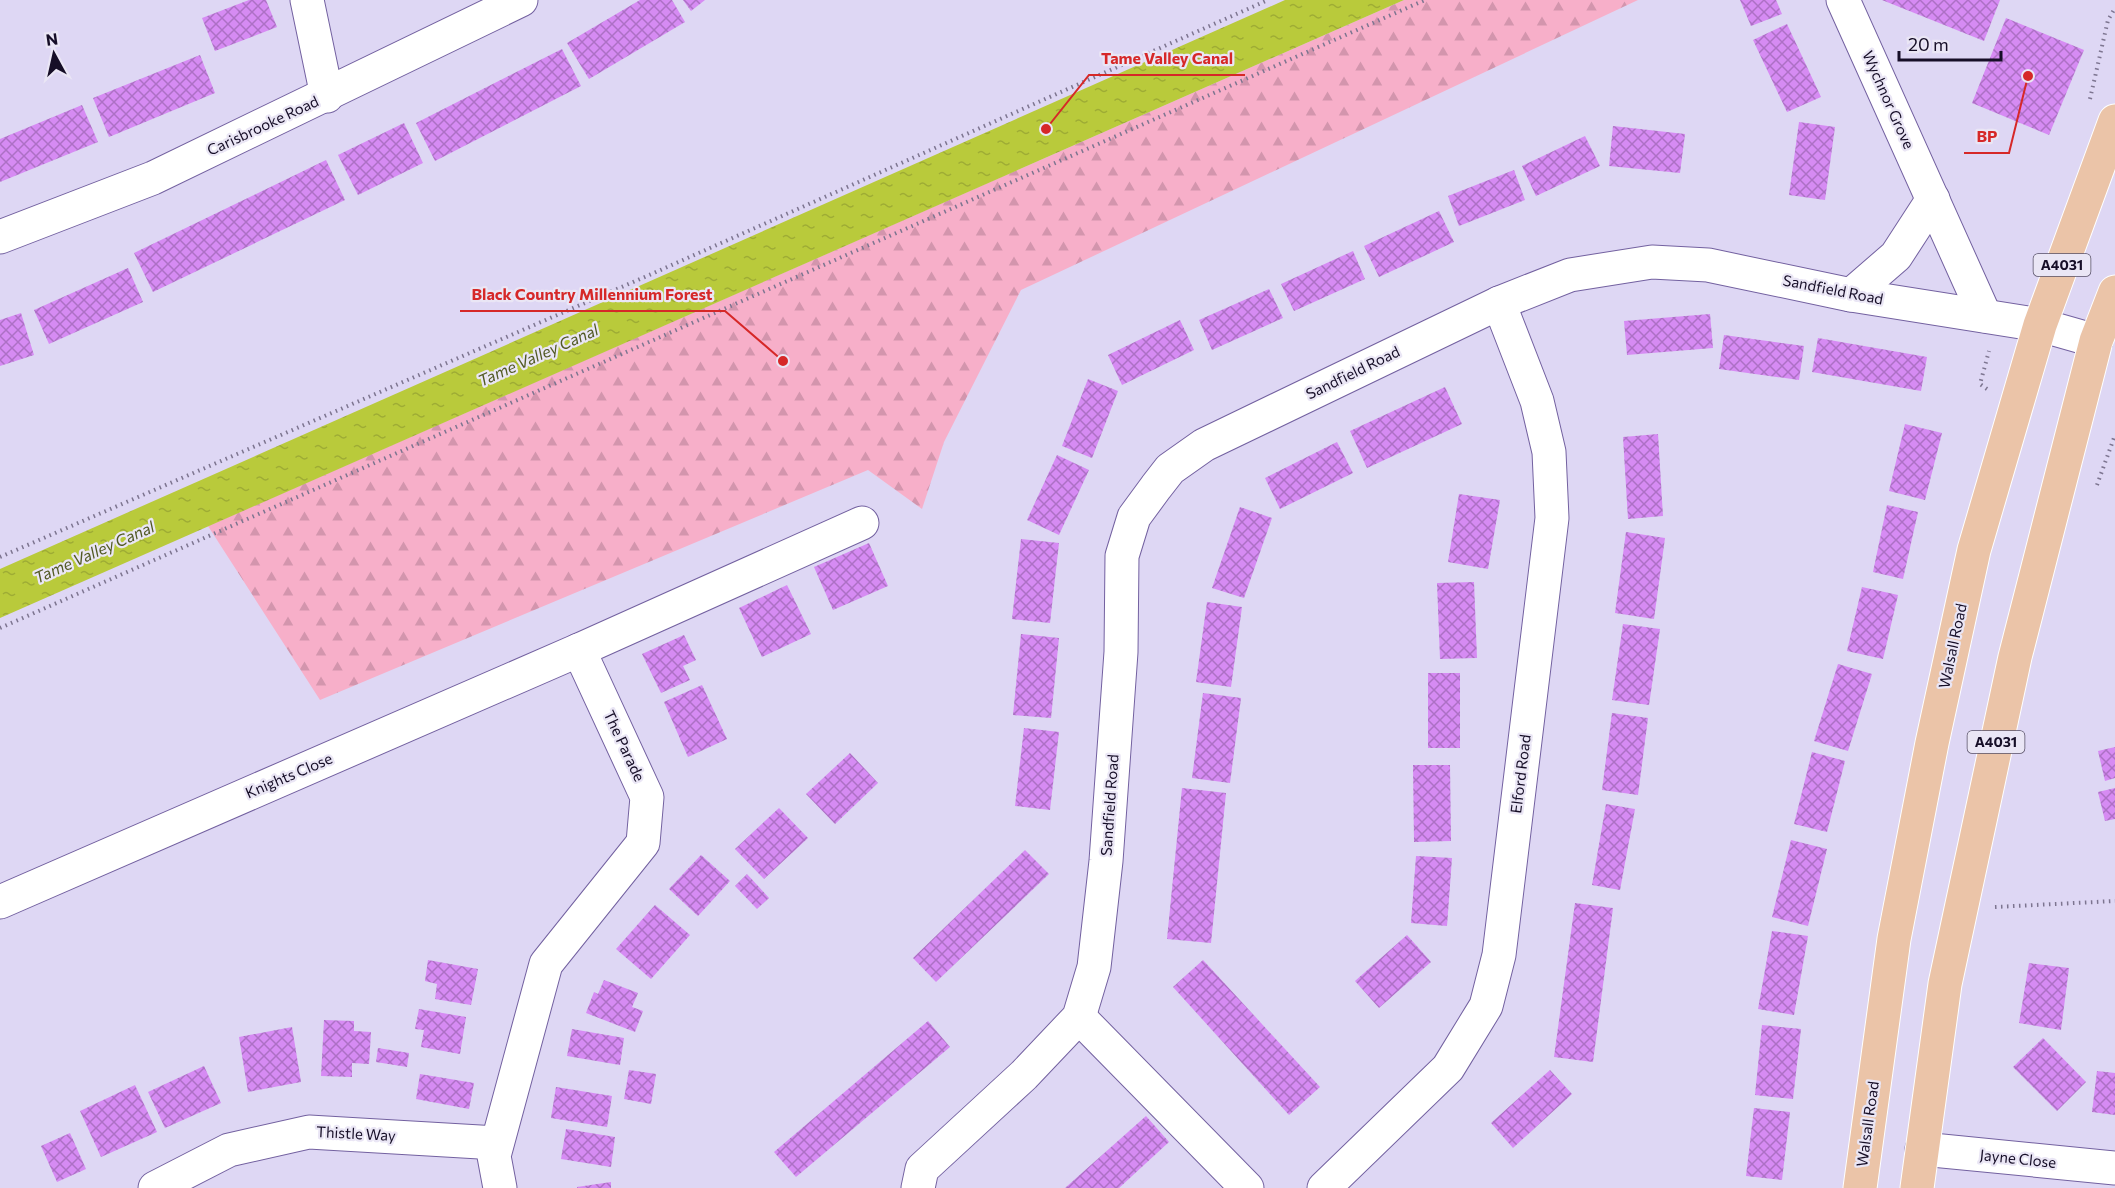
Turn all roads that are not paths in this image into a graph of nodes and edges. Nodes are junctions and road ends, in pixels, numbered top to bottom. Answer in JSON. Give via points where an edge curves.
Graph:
{"nodes":[{"id":1,"x":307,"y":0,"type":"edge"},
{"id":2,"x":521,"y":0,"type":"edge"},
{"id":3,"x":1843,"y":0,"type":"edge"},
{"id":4,"x":327,"y":96,"type":"junction"},
{"id":5,"x":2102,"y":113,"type":"edge"},
{"id":6,"x":1933,"y":200,"type":"junction"},
{"id":7,"x":0,"y":237,"type":"edge"},
{"id":8,"x":2115,"y":292,"type":"edge"},
{"id":9,"x":1851,"y":295,"type":"junction"},
{"id":10,"x":1499,"y":303,"type":"junction"},
{"id":11,"x":1985,"y":316,"type":"junction"},
{"id":12,"x":2040,"y":325,"type":"junction"},
{"id":13,"x":2096,"y":341,"type":"junction"},
{"id":14,"x":862,"y":523,"type":"dead end"},
{"id":15,"x":579,"y":650,"type":"junction"},
{"id":16,"x":0,"y":902,"type":"edge"},
{"id":17,"x":1079,"y":1017,"type":"junction"},
{"id":18,"x":497,"y":1143,"type":"junction"},
{"id":19,"x":1922,"y":1149,"type":"junction"},
{"id":20,"x":2115,"y":1168,"type":"edge"},
{"id":21,"x":154,"y":1188,"type":"edge"},
{"id":22,"x":500,"y":1188,"type":"edge"},
{"id":23,"x":918,"y":1188,"type":"edge"},
{"id":24,"x":1247,"y":1188,"type":"edge"},
{"id":25,"x":1324,"y":1188,"type":"edge"},
{"id":26,"x":1860,"y":1188,"type":"edge"},
{"id":27,"x":1917,"y":1188,"type":"edge"}],
"edges":[{"from":1,"to":4,"type":"street"},
{"from":2,"to":4,"type":"street","name":"Carisbrooke Road"},
{"from":3,"to":6,"type":"street","name":"Wychnor Grove"},
{"from":4,"to":7,"type":"street","name":"Carisbrooke Road","via":[[153,178]]},
{"from":5,"to":12,"type":"main road","name":"Walsall Road","number":"A4031"},
{"from":6,"to":9,"type":"street","via":[[1896,256]]},
{"from":6,"to":11,"type":"street","name":"Wychnor Grove"},
{"from":8,"to":13,"type":"main road","number":"A4031"},
{"from":9,"to":10,"type":"street","name":"Sandfield Road","via":[[1708,265],[1652,262],[1570,275]]},
{"from":9,"to":11,"type":"street","name":"Sandfield Road"},
{"from":10,"to":17,"type":"street","name":"Sandfield Road","via":[[1204,444],[1170,469],[1134,517],[1122,556],[1121,652],[1098,932],[1094,967]]},
{"from":10,"to":25,"type":"street","name":"Elford Road","via":[[1537,400],[1549,452],[1552,518],[1499,955],[1485,1006],[1448,1068]]},
{"from":11,"to":12,"type":"street","name":"Sandfield Road"},
{"from":12,"to":13,"type":"street","name":"Sandfield Road"},
{"from":12,"to":26,"type":"main road","name":"Walsall Road","number":"A4031","via":[[1974,550],[1932,743],[1894,939]]},
{"from":13,"to":19,"type":"main road","number":"A4031","via":[[2014,657],[1945,984]]},
{"from":14,"to":15,"type":"street"},
{"from":15,"to":16,"type":"street","name":"Knights Close"},
{"from":15,"to":18,"type":"street","name":"The Parade","via":[[647,797],[643,843],[546,964]]},
{"from":17,"to":23,"type":"street","name":"Sandfield Road","via":[[1024,1075],[922,1169]]},
{"from":17,"to":24,"type":"street"},
{"from":18,"to":21,"type":"street","name":"Thistle Way","via":[[309,1132],[229,1150]]},
{"from":18,"to":22,"type":"street","name":"The Parade","via":[[494,1156]]},
{"from":19,"to":20,"type":"street","name":"Jayne Close"},
{"from":19,"to":27,"type":"main road","number":"A4031"}]}
